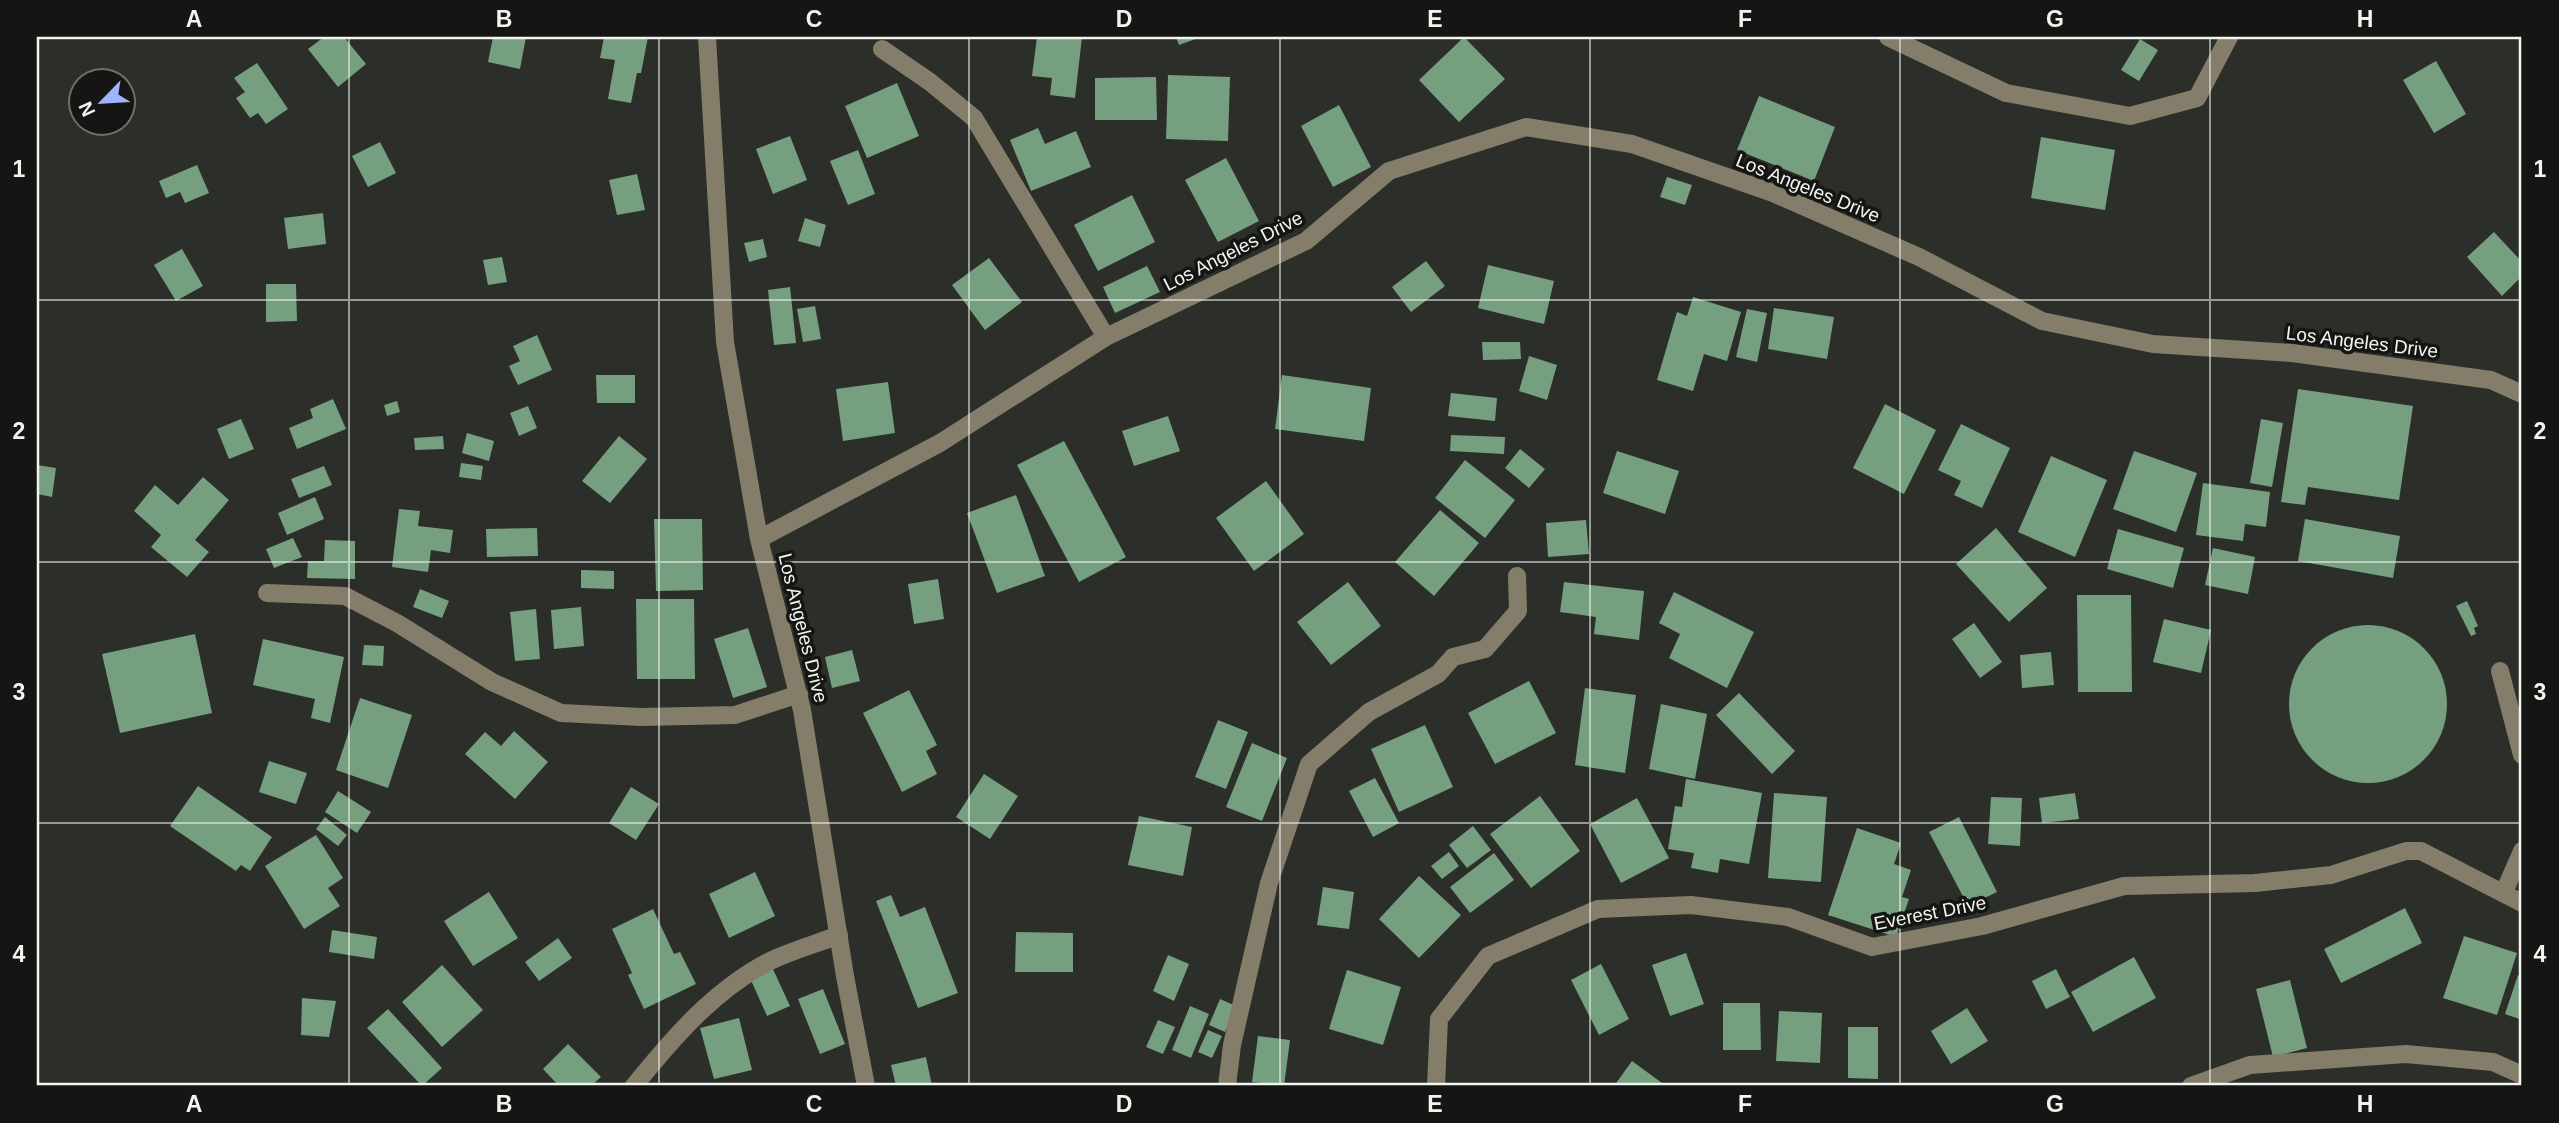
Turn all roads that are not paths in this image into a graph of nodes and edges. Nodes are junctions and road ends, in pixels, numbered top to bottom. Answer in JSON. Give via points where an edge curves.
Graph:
{"nodes":[{"id":1,"x":707,"y":37,"type":"edge"},
{"id":2,"x":1888,"y":37,"type":"edge"},
{"id":3,"x":2229,"y":37,"type":"edge"},
{"id":4,"x":882,"y":49,"type":"dead end"},
{"id":5,"x":1106,"y":337,"type":"junction"},
{"id":6,"x":2522,"y":394,"type":"edge"},
{"id":7,"x":759,"y":539,"type":"junction"},
{"id":8,"x":1517,"y":576,"type":"dead end"},
{"id":9,"x":267,"y":593,"type":"dead end"},
{"id":10,"x":2500,"y":671,"type":"dead end"},
{"id":11,"x":799,"y":694,"type":"junction"},
{"id":12,"x":2522,"y":755,"type":"edge"},
{"id":13,"x":2522,"y":852,"type":"edge"},
{"id":14,"x":2504,"y":892,"type":"junction"},
{"id":15,"x":2522,"y":903,"type":"edge"},
{"id":16,"x":839,"y":935,"type":"junction"},
{"id":17,"x":2522,"y":1075,"type":"edge"},
{"id":18,"x":634,"y":1086,"type":"edge"},
{"id":19,"x":866,"y":1086,"type":"edge"},
{"id":20,"x":1227,"y":1086,"type":"edge"},
{"id":21,"x":1436,"y":1086,"type":"edge"},
{"id":22,"x":2191,"y":1086,"type":"edge"}],
"edges":[{"from":1,"to":7,"type":"street","via":[[725,342]]},
{"from":2,"to":3,"type":"street","via":[[2006,93],[2130,116],[2197,98]]},
{"from":4,"to":5,"type":"street","via":[[974,118]]},
{"from":5,"to":6,"type":"street","name":"Los Angeles Drive","via":[[1306,242],[1389,171],[1526,127],[1632,144],[1773,193],[1919,257],[2042,321],[2153,344],[2292,353],[2491,380]]},
{"from":5,"to":7,"type":"street","name":"Los Angeles Drive","via":[[940,443]]},
{"from":7,"to":11,"type":"street","name":"Los Angeles Drive"},
{"from":8,"to":20,"type":"street","via":[[1518,611],[1485,649],[1454,657],[1438,674],[1369,712],[1310,764],[1269,883]]},
{"from":9,"to":11,"type":"street","via":[[345,596],[492,682],[561,713],[735,715]]},
{"from":10,"to":12,"type":"street"},
{"from":11,"to":16,"type":"street","name":"Los Angeles Drive"},
{"from":13,"to":14,"type":"street"},
{"from":14,"to":15,"type":"street","name":"Everest Drive"},
{"from":14,"to":21,"type":"street","name":"Everest Drive","via":[[2421,851],[2406,851],[2331,875],[2255,883],[2124,886],[1982,926],[1872,947],[1788,917],[1691,905],[1598,909],[1488,956],[1439,1018]]},
{"from":16,"to":18,"type":"street","via":[[770,961],[733,984],[701,1010]]},
{"from":16,"to":19,"type":"street","name":"Los Angeles Drive"},
{"from":17,"to":22,"type":"street","via":[[2493,1062],[2406,1054],[2250,1065]]}]}
